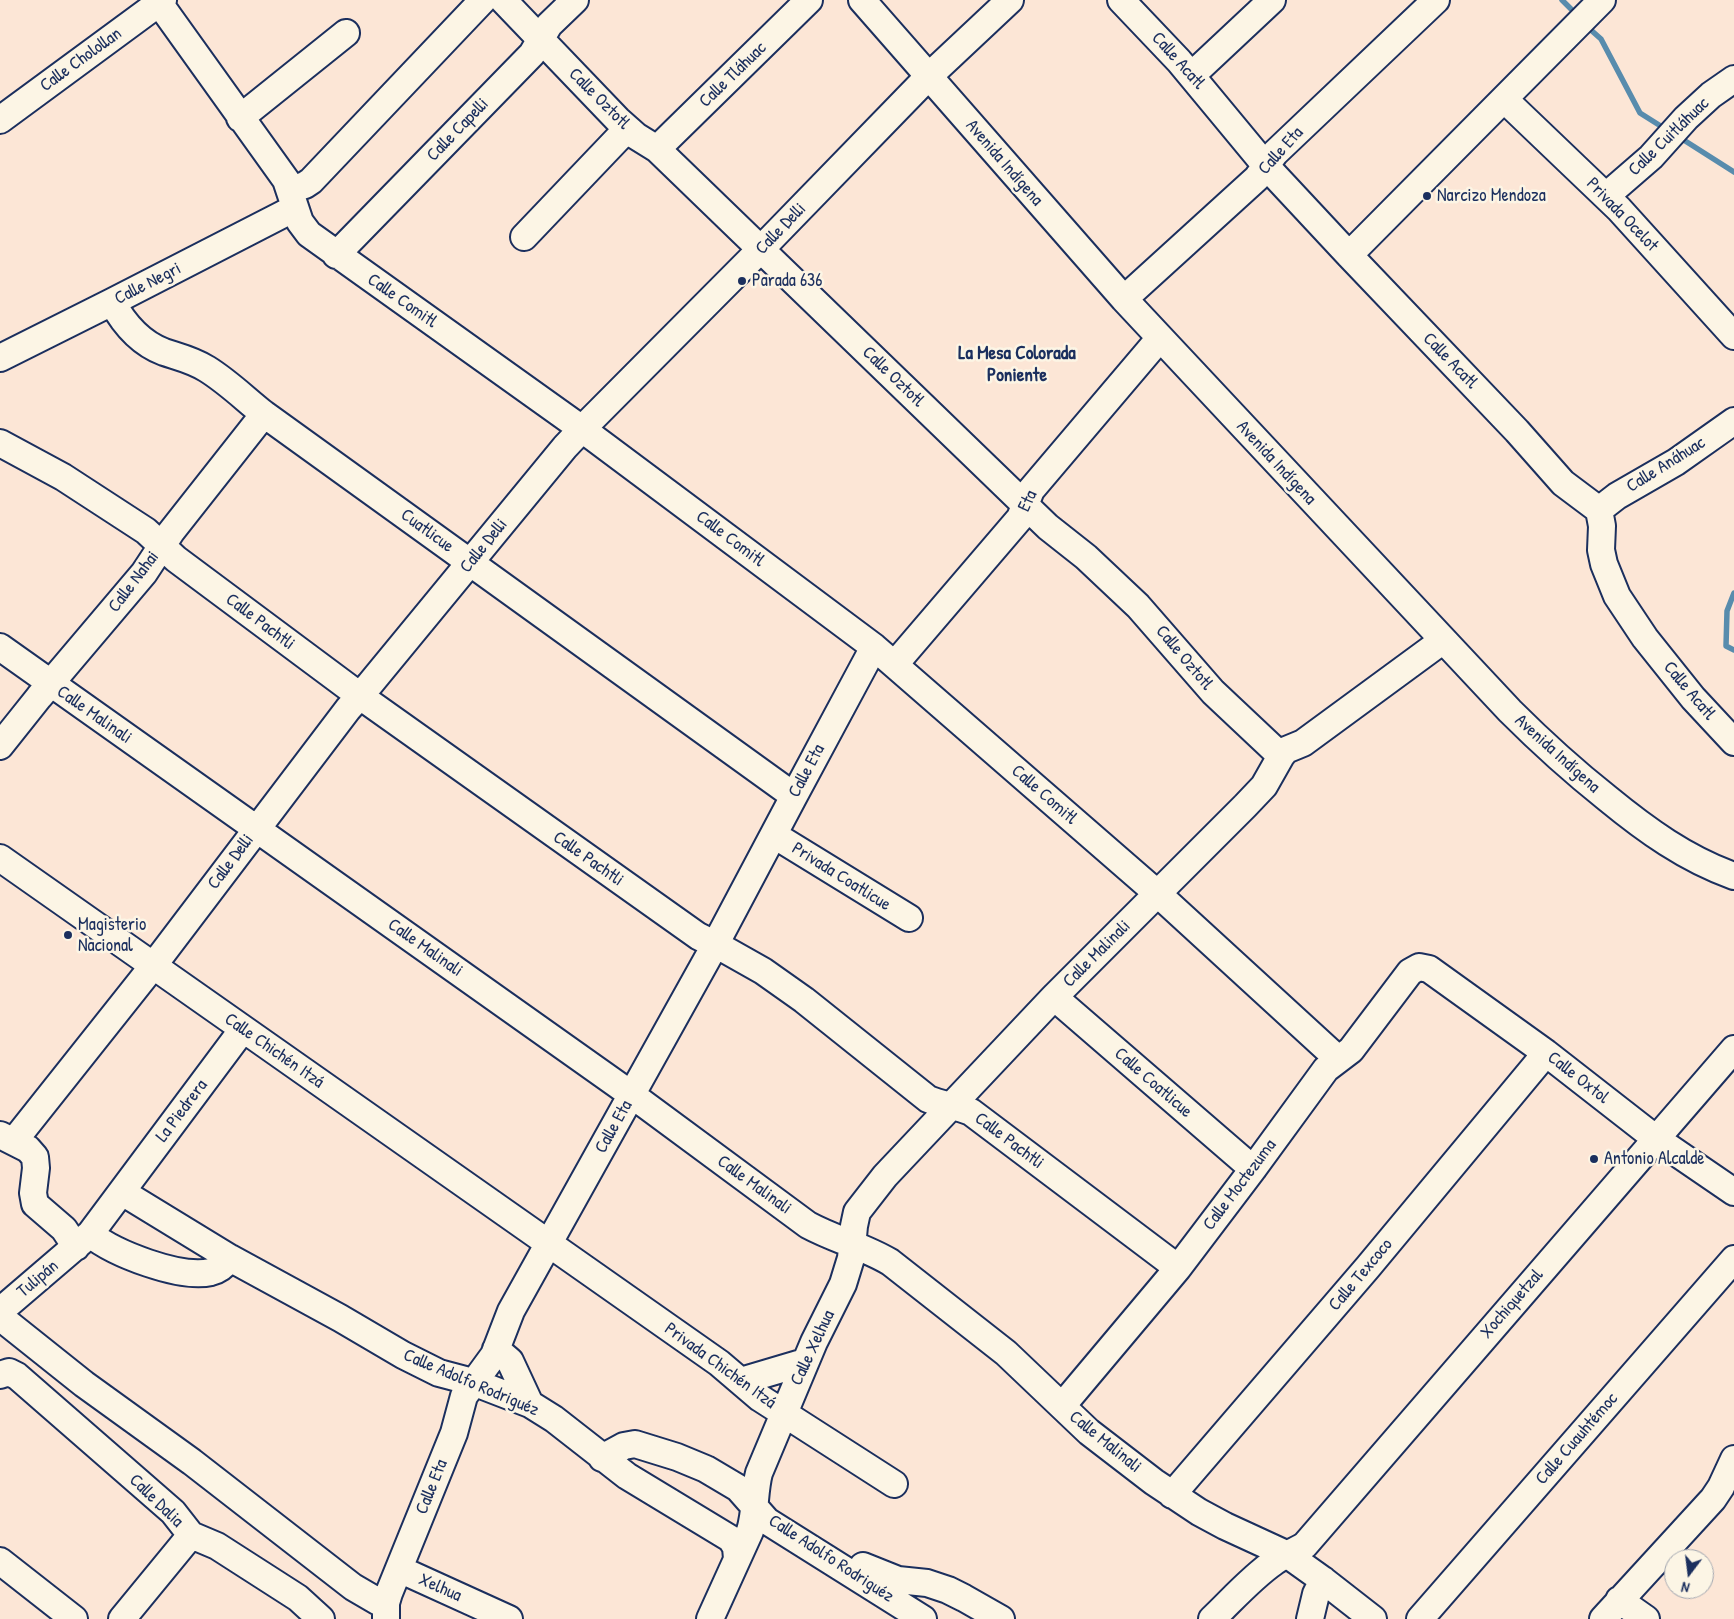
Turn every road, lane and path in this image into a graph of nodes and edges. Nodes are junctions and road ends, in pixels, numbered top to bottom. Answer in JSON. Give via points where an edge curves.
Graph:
{"nodes":[{"id":1,"x":483,"y":0,"type":"edge"},
{"id":2,"x":503,"y":0,"type":"edge"},
{"id":3,"x":574,"y":0,"type":"edge"},
{"id":4,"x":809,"y":0,"type":"edge"},
{"id":5,"x":862,"y":0,"type":"edge"},
{"id":6,"x":1010,"y":0,"type":"edge"},
{"id":7,"x":1122,"y":0,"type":"edge"},
{"id":8,"x":1270,"y":0,"type":"edge"},
{"id":9,"x":1436,"y":0,"type":"edge"},
{"id":10,"x":1602,"y":0,"type":"edge"},
{"id":11,"x":159,"y":1,"type":"edge"},
{"id":12,"x":346,"y":33,"type":"dead end"},
{"id":13,"x":541,"y":40,"type":"junction"},
{"id":14,"x":1192,"y":75,"type":"junction"},
{"id":15,"x":928,"y":77,"type":"junction"},
{"id":16,"x":1734,"y":79,"type":"edge"},
{"id":17,"x":1504,"y":99,"type":"junction"},
{"id":18,"x":240,"y":118,"type":"junction"},
{"id":19,"x":0,"y":120,"type":"edge"},
{"id":20,"x":627,"y":129,"type":"junction"},
{"id":21,"x":657,"y":149,"type":"junction"},
{"id":22,"x":1266,"y":166,"type":"junction"},
{"id":23,"x":1606,"y":196,"type":"junction"},
{"id":24,"x":293,"y":199,"type":"junction"},
{"id":25,"x":524,"y":237,"type":"dead end"},
{"id":26,"x":760,"y":250,"type":"junction"},
{"id":27,"x":336,"y":254,"type":"junction"},
{"id":28,"x":1349,"y":255,"type":"junction"},
{"id":29,"x":1124,"y":299,"type":"junction"},
{"id":30,"x":112,"y":302,"type":"junction"},
{"id":31,"x":1734,"y":336,"type":"edge"},
{"id":32,"x":1160,"y":338,"type":"junction"},
{"id":33,"x":0,"y":358,"type":"edge"},
{"id":34,"x":264,"y":414,"type":"junction"},
{"id":35,"x":1734,"y":420,"type":"edge"},
{"id":36,"x":582,"y":429,"type":"junction"},
{"id":37,"x":0,"y":443,"type":"edge"},
{"id":38,"x":1026,"y":504,"type":"junction"},
{"id":39,"x":1599,"y":510,"type":"junction"},
{"id":40,"x":162,"y":546,"type":"junction"},
{"id":41,"x":470,"y":562,"type":"junction"},
{"id":42,"x":1442,"y":641,"type":"junction"},
{"id":43,"x":0,"y":647,"type":"edge"},
{"id":44,"x":874,"y":647,"type":"junction"},
{"id":45,"x":896,"y":664,"type":"junction"},
{"id":46,"x":51,"y":684,"type":"junction"},
{"id":47,"x":360,"y":696,"type":"junction"},
{"id":48,"x":1734,"y":742,"type":"edge"},
{"id":49,"x":0,"y":746,"type":"edge"},
{"id":50,"x":1281,"y":756,"type":"junction"},
{"id":51,"x":794,"y":796,"type":"junction"},
{"id":52,"x":256,"y":829,"type":"junction"},
{"id":53,"x":774,"y":835,"type":"junction"},
{"id":54,"x":0,"y":858,"type":"edge"},
{"id":55,"x":1734,"y":876,"type":"edge"},
{"id":56,"x":1158,"y":894,"type":"junction"},
{"id":57,"x":909,"y":918,"type":"dead end"},
{"id":58,"x":715,"y":945,"type":"junction"},
{"id":59,"x":153,"y":966,"type":"junction"},
{"id":60,"x":1419,"y":967,"type":"joint"},
{"id":61,"x":1054,"y":997,"type":"junction"},
{"id":62,"x":243,"y":1029,"type":"junction"},
{"id":63,"x":1734,"y":1048,"type":"edge"},
{"id":64,"x":1546,"y":1052,"type":"junction"},
{"id":65,"x":1338,"y":1059,"type":"junction"},
{"id":66,"x":632,"y":1095,"type":"junction"},
{"id":67,"x":952,"y":1106,"type":"junction"},
{"id":68,"x":7,"y":1138,"type":"edge"},
{"id":69,"x":1655,"y":1138,"type":"junction"},
{"id":70,"x":1253,"y":1169,"type":"junction"},
{"id":71,"x":122,"y":1192,"type":"junction"},
{"id":72,"x":1734,"y":1192,"type":"edge"},
{"id":73,"x":83,"y":1241,"type":"junction"},
{"id":74,"x":853,"y":1243,"type":"junction"},
{"id":75,"x":549,"y":1244,"type":"junction"},
{"id":76,"x":230,"y":1258,"type":"junction"},
{"id":77,"x":1734,"y":1259,"type":"edge"},
{"id":78,"x":1178,"y":1268,"type":"junction"},
{"id":79,"x":0,"y":1311,"type":"edge"},
{"id":80,"x":0,"y":1317,"type":"edge"},
{"id":81,"x":496,"y":1349,"type":"junction"},
{"id":82,"x":805,"y":1362,"type":"junction"},
{"id":83,"x":0,"y":1375,"type":"edge"},
{"id":84,"x":741,"y":1381,"type":"junction"},
{"id":85,"x":473,"y":1382,"type":"junction"},
{"id":86,"x":530,"y":1404,"type":"junction"},
{"id":87,"x":1062,"y":1406,"type":"junction"},
{"id":88,"x":784,"y":1412,"type":"junction"},
{"id":89,"x":602,"y":1458,"type":"junction"},
{"id":90,"x":1734,"y":1459,"type":"edge"},
{"id":91,"x":894,"y":1484,"type":"dead end"},
{"id":92,"x":1172,"y":1495,"type":"junction"},
{"id":93,"x":756,"y":1507,"type":"junction"},
{"id":94,"x":191,"y":1535,"type":"junction"},
{"id":95,"x":1288,"y":1555,"type":"junction"},
{"id":96,"x":737,"y":1559,"type":"junction"},
{"id":97,"x":0,"y":1561,"type":"edge"},
{"id":98,"x":838,"y":1565,"type":"junction"},
{"id":99,"x":399,"y":1569,"type":"junction"},
{"id":100,"x":1323,"y":1580,"type":"junction"},
{"id":101,"x":1611,"y":1609,"type":"edge"},
{"id":102,"x":386,"y":1611,"type":"edge"},
{"id":103,"x":992,"y":1618,"type":"edge"},
{"id":104,"x":74,"y":1619,"type":"edge"},
{"id":105,"x":122,"y":1619,"type":"edge"},
{"id":106,"x":321,"y":1619,"type":"edge"},
{"id":107,"x":509,"y":1619,"type":"edge"},
{"id":108,"x":710,"y":1619,"type":"edge"},
{"id":109,"x":922,"y":1619,"type":"edge"},
{"id":110,"x":1212,"y":1619,"type":"edge"},
{"id":111,"x":1310,"y":1619,"type":"edge"},
{"id":112,"x":1373,"y":1619,"type":"edge"},
{"id":113,"x":1420,"y":1619,"type":"edge"},
{"id":114,"x":1646,"y":1619,"type":"edge"}],
"edges":[{"from":1,"to":24,"type":"street","name":"Calle Negri"},
{"from":2,"to":13,"type":"street","name":"Calle Oztotl"},
{"from":3,"to":13,"type":"street","name":"Calle Capelli","via":[[549,25]]},
{"from":4,"to":21,"type":"street","name":"Calle Tláhuac"},
{"from":5,"to":15,"type":"street","name":"Avenida Indígena"},
{"from":6,"to":15,"type":"street","name":"Calle Delli"},
{"from":7,"to":14,"type":"street","name":"Calle Acatl"},
{"from":8,"to":14,"type":"street"},
{"from":9,"to":22,"type":"street","name":"Calle Eta","via":[[1275,153]]},
{"from":10,"to":17,"type":"street"},
{"from":11,"to":18,"type":"street","name":"Calle Comitl"},
{"from":11,"to":19,"type":"street","name":"Calle Cholollan"},
{"from":12,"to":18,"type":"street"},
{"from":13,"to":20,"type":"street","name":"Calle Oztotl"},
{"from":13,"to":27,"type":"street","name":"Calle Capelli","via":[[532,54]]},
{"from":14,"to":22,"type":"street","name":"Calle Acatl"},
{"from":15,"to":26,"type":"street","name":"Calle Delli"},
{"from":15,"to":29,"type":"street","name":"Avenida Indígena"},
{"from":16,"to":23,"type":"street","name":"Calle Cuitláhuac","via":[[1711,95],[1651,157]]},
{"from":17,"to":23,"type":"street","name":"Privada Ocelot"},
{"from":17,"to":28,"type":"street"},
{"from":18,"to":24,"type":"street","name":"Calle Comitl","via":[[286,180]]},
{"from":20,"to":21,"type":"street","name":"Calle Oztotl"},
{"from":20,"to":25,"type":"street"},
{"from":21,"to":26,"type":"street","name":"Calle Oztotl"},
{"from":22,"to":28,"type":"street","name":"Calle Acatl"},
{"from":22,"to":29,"type":"street","name":"Calle Eta","via":[[1257,178]]},
{"from":23,"to":31,"type":"street","name":"Privada Ocelot"},
{"from":24,"to":27,"type":"street","name":"Calle Comitl","via":[[304,228]]},
{"from":24,"to":30,"type":"street","name":"Calle Negri"},
{"from":26,"to":36,"type":"street","name":"Calle Delli"},
{"from":26,"to":38,"type":"street","name":"Calle Oztotl"},
{"from":27,"to":36,"type":"street","name":"Calle Comitl"},
{"from":28,"to":39,"type":"street","name":"Calle Acatl","via":[[1563,483]]},
{"from":29,"to":32,"type":"street","name":"Avenida Indígena"},
{"from":30,"to":33,"type":"street","name":"Calle Negri"},
{"from":30,"to":34,"type":"street","name":"Cuatlicue","via":[[136,335],[163,351],[206,368]]},
{"from":32,"to":38,"type":"street","name":"Eta","via":[[1031,490]]},
{"from":32,"to":42,"type":"street","name":"Avenida Indígena"},
{"from":34,"to":40,"type":"street","name":"Calle Nahai"},
{"from":34,"to":41,"type":"street","name":"Cuatlicue"},
{"from":35,"to":39,"type":"street","name":"Calle Anáhuac"},
{"from":36,"to":41,"type":"street","name":"Calle Delli"},
{"from":36,"to":44,"type":"street","name":"Calle Comitl"},
{"from":37,"to":40,"type":"street","name":"Calle Pachtli","via":[[98,499],[146,531]]},
{"from":38,"to":45,"type":"street","name":"Eta","via":[[1020,518]]},
{"from":38,"to":50,"type":"street","name":"Calle Oztotl","via":[[1138,606],[1213,692]]},
{"from":39,"to":48,"type":"street","name":"Calle Acatl","via":[[1601,550],[1617,596],[1645,638],[1693,698]]},
{"from":40,"to":46,"type":"street","name":"Calle Nahai","via":[[144,573]]},
{"from":40,"to":47,"type":"street","name":"Calle Pachtli","via":[[176,560]]},
{"from":41,"to":47,"type":"street","name":"Calle Delli"},
{"from":41,"to":51,"type":"street","name":"Cuatlicue"},
{"from":42,"to":50,"type":"street"},
{"from":42,"to":55,"type":"street","name":"Avenida Indígena","via":[[1546,746],[1631,817],[1679,850]]},
{"from":43,"to":46,"type":"street","name":"Calle Malinali"},
{"from":44,"to":45,"type":"street","name":"Calle Comitl"},
{"from":44,"to":51,"type":"street","name":"Calle Eta"},
{"from":45,"to":56,"type":"street","name":"Calle Comitl"},
{"from":46,"to":49,"type":"street","name":"Calle Nahai"},
{"from":46,"to":52,"type":"street","name":"Calle Malinali"},
{"from":47,"to":52,"type":"street","name":"Calle Delli"},
{"from":47,"to":58,"type":"street","name":"Calle Pachtli"},
{"from":50,"to":56,"type":"street","name":"Calle Malinali","via":[[1264,786]]},
{"from":51,"to":53,"type":"street","name":"Calle Eta"},
{"from":52,"to":59,"type":"street","name":"Calle Delli"},
{"from":52,"to":66,"type":"street","name":"Calle Malinali"},
{"from":53,"to":57,"type":"street","name":"Privada Coatlicue"},
{"from":53,"to":58,"type":"street","name":"Calle Eta"},
{"from":54,"to":59,"type":"street","name":"Calle Chichén Itzá"},
{"from":56,"to":61,"type":"street","name":"Calle Malinali"},
{"from":56,"to":65,"type":"street","name":"Calle Comitl"},
{"from":58,"to":66,"type":"street","name":"Calle Eta"},
{"from":58,"to":67,"type":"street","name":"Calle Pachtli","via":[[763,971],[804,1000],[928,1099]]},
{"from":59,"to":62,"type":"street","name":"Calle Chichén Itzá"},
{"from":59,"to":68,"type":"street","name":"Calle Delli"},
{"from":60,"to":64,"type":"street","name":"Calle Oxtol","via":[[1429,969]]},
{"from":60,"to":65,"type":"street","name":"Calle Moctezuma","via":[[1410,972],[1350,1050]]},
{"from":61,"to":67,"type":"street","name":"Calle Malinali"},
{"from":61,"to":70,"type":"street","name":"Calle Coatlicue"},
{"from":62,"to":71,"type":"street","name":"La Piedrera"},
{"from":62,"to":75,"type":"street","name":"Calle Chichén Itzá"},
{"from":63,"to":69,"type":"street","name":"Xochiquetzal"},
{"from":64,"to":69,"type":"street","name":"Calle Oxtol"},
{"from":64,"to":92,"type":"street","name":"Calle Texcoco","via":[[1368,1267]]},
{"from":65,"to":70,"type":"street","name":"Calle Moctezuma","via":[[1326,1069]]},
{"from":66,"to":74,"type":"street","name":"Calle Malinali","via":[[808,1225]]},
{"from":66,"to":75,"type":"street","name":"Calle Eta"},
{"from":67,"to":74,"type":"street","name":"Calle Malinali","via":[[885,1176],[860,1208],[855,1218]]},
{"from":67,"to":78,"type":"street","name":"Calle Pachtli","via":[[971,1112]]},
{"from":68,"to":73,"type":"street","via":[[28,1149],[35,1157],[35,1204]]},
{"from":69,"to":72,"type":"street","name":"Calle Oxtol"},
{"from":69,"to":95,"type":"street","name":"Xochiquetzal","via":[[1305,1545]]},
{"from":70,"to":78,"type":"street","name":"Calle Moctezuma"},
{"from":71,"to":73,"type":"street"},
{"from":71,"to":76,"type":"street","name":"Calle Adolfo Rodriguéz"},
{"from":73,"to":76,"type":"street","via":[[185,1272],[213,1271]]},
{"from":73,"to":79,"type":"street","name":"Tulipán"},
{"from":74,"to":82,"type":"street","name":"Calle Xelhua","via":[[844,1284]]},
{"from":74,"to":87,"type":"street","name":"Calle Malinali","via":[[898,1268],[1006,1353]]},
{"from":75,"to":81,"type":"street","name":"Calle Eta","via":[[511,1311]]},
{"from":75,"to":84,"type":"street","name":"Privada Chichén Itzá"},
{"from":76,"to":85,"type":"street","name":"Calle Adolfo Rodriguéz","via":[[402,1356]]},
{"from":77,"to":113,"type":"street","name":"Calle Cuauhtémoc"},
{"from":78,"to":87,"type":"street","name":"Calle Moctezuma"},
{"from":80,"to":102,"type":"street"},
{"from":81,"to":85,"type":"street","name":"Calle Eta","via":[[488,1365]]},
{"from":81,"to":86,"type":"street","via":[[510,1360]]},
{"from":82,"to":84,"type":"street"},
{"from":82,"to":88,"type":"street","name":"Calle Xelhua"},
{"from":83,"to":94,"type":"street","name":"Calle Dalia","via":[[8,1372],[17,1376],[172,1512]]},
{"from":84,"to":88,"type":"street","name":"Privada Chichén Itzá","via":[[760,1398]]},
{"from":85,"to":86,"type":"street","name":"Calle Adolfo Rodriguéz"},
{"from":85,"to":99,"type":"street","name":"Calle Eta","via":[[464,1396],[454,1433]]},
{"from":86,"to":89,"type":"street","name":"Calle Adolfo Rodriguéz"},
{"from":87,"to":92,"type":"street","name":"Calle Malinali","via":[[1089,1432]]},
{"from":88,"to":91,"type":"street","name":"Privada Chichén Itzá"},
{"from":88,"to":93,"type":"street","name":"Calle Xelhua","via":[[756,1483]]},
{"from":89,"to":93,"type":"street","name":"Calle Adolfo Rodriguéz","via":[[635,1444],[677,1456],[732,1483]]},
{"from":89,"to":96,"type":"street","via":[[726,1536],[736,1548]]},
{"from":90,"to":101,"type":"street","via":[[1713,1499]]},
{"from":92,"to":95,"type":"street","name":"Calle Malinali","via":[[1225,1526]]},
{"from":93,"to":96,"type":"street","name":"Calle Xelhua","via":[[750,1531]]},
{"from":93,"to":98,"type":"street","name":"Calle Adolfo Rodriguéz","via":[[768,1521]]},
{"from":94,"to":105,"type":"street"},
{"from":94,"to":106,"type":"street","name":"Calle Dalia","via":[[226,1551],[298,1598]]},
{"from":95,"to":100,"type":"street","name":"Calle Malinali"},
{"from":95,"to":110,"type":"street","name":"Xochiquetzal","via":[[1265,1569]]},
{"from":96,"to":108,"type":"street","name":"Calle Xelhua"},
{"from":97,"to":104,"type":"street"},
{"from":98,"to":103,"type":"street","via":[[851,1562],[898,1580],[933,1585],[964,1598]]},
{"from":98,"to":109,"type":"street","name":"Calle Adolfo Rodriguéz"},
{"from":99,"to":102,"type":"street","name":"Calle Eta"},
{"from":99,"to":107,"type":"street","name":"Xelhua"},
{"from":100,"to":111,"type":"street"},
{"from":100,"to":112,"type":"street","name":"Calle Malinali"},
{"from":101,"to":114,"type":"street"}]}
